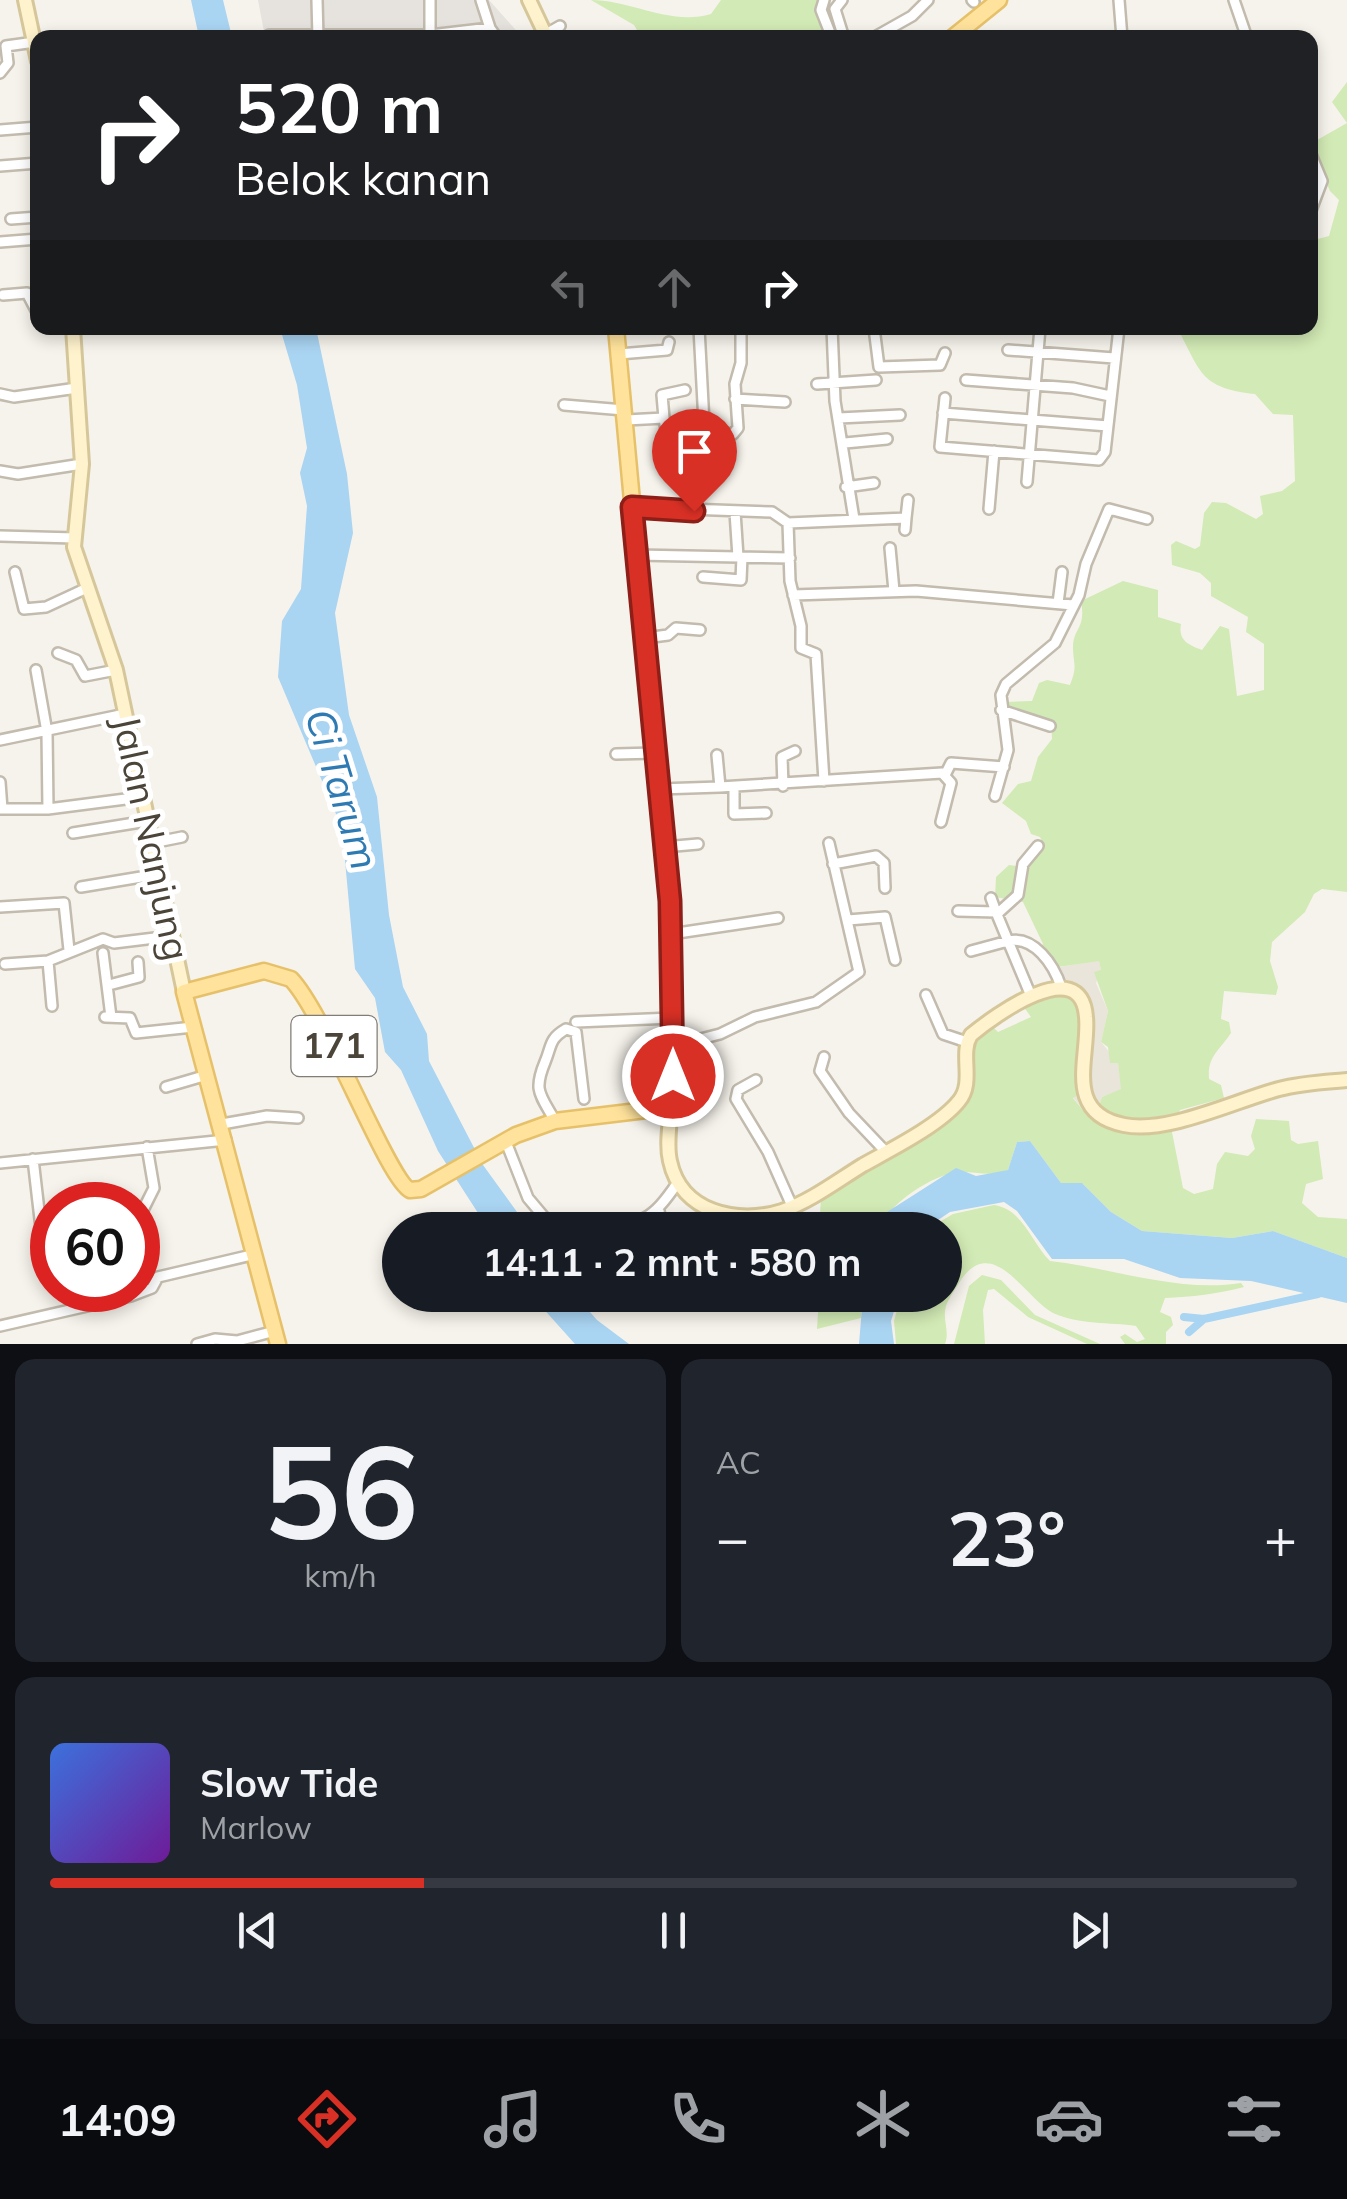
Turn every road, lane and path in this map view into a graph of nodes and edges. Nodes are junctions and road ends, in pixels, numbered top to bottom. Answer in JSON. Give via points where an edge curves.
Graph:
{"nodes":[{"id":1,"x":26,"y":0,"type":"edge"},
{"id":2,"x":318,"y":0,"type":"edge"},
{"id":3,"x":430,"y":0,"type":"edge"},
{"id":4,"x":481,"y":0,"type":"edge"},
{"id":5,"x":529,"y":0,"type":"edge"},
{"id":6,"x":824,"y":0,"type":"edge"},
{"id":7,"x":842,"y":0,"type":"edge"},
{"id":8,"x":928,"y":0,"type":"edge"},
{"id":9,"x":999,"y":0,"type":"edge"},
{"id":10,"x":1119,"y":0,"type":"edge"},
{"id":11,"x":1234,"y":0,"type":"edge"},
{"id":12,"x":560,"y":26,"type":"dead end"},
{"id":13,"x":32,"y":30,"type":"edge"},
{"id":14,"x":318,"y":30,"type":"edge"},
{"id":15,"x":430,"y":30,"type":"edge"},
{"id":16,"x":493,"y":30,"type":"edge"},
{"id":17,"x":543,"y":30,"type":"edge"},
{"id":18,"x":554,"y":30,"type":"edge"},
{"id":19,"x":829,"y":30,"type":"edge"},
{"id":20,"x":841,"y":30,"type":"edge"},
{"id":21,"x":887,"y":30,"type":"edge"},
{"id":22,"x":962,"y":30,"type":"edge"},
{"id":23,"x":1121,"y":30,"type":"edge"},
{"id":24,"x":1244,"y":30,"type":"edge"},
{"id":25,"x":30,"y":43,"type":"edge"},
{"id":26,"x":0,"y":73,"type":"edge"},
{"id":27,"x":30,"y":128,"type":"edge"},
{"id":28,"x":0,"y":130,"type":"edge"},
{"id":29,"x":30,"y":164,"type":"edge"},
{"id":30,"x":0,"y":166,"type":"edge"},
{"id":31,"x":30,"y":218,"type":"edge"},
{"id":32,"x":11,"y":220,"type":"dead end"},
{"id":33,"x":30,"y":240,"type":"edge"},
{"id":34,"x":0,"y":242,"type":"edge"},
{"id":35,"x":3,"y":295,"type":"dead end"},
{"id":36,"x":30,"y":299,"type":"edge"},
{"id":37,"x":73,"y":335,"type":"edge"},
{"id":38,"x":617,"y":335,"type":"edge"},
{"id":39,"x":699,"y":335,"type":"edge"},
{"id":40,"x":740,"y":335,"type":"edge"},
{"id":41,"x":833,"y":335,"type":"edge"},
{"id":42,"x":875,"y":335,"type":"edge"},
{"id":43,"x":1039,"y":335,"type":"edge"},
{"id":44,"x":1117,"y":335,"type":"edge"},
{"id":45,"x":669,"y":342,"type":"dead end"},
{"id":46,"x":1008,"y":350,"type":"dead end"},
{"id":47,"x":945,"y":353,"type":"dead end"},
{"id":48,"x":1038,"y":353,"type":"junction"},
{"id":49,"x":619,"y":354,"type":"junction"},
{"id":50,"x":1114,"y":358,"type":"junction"},
{"id":51,"x":876,"y":380,"type":"dead end"},
{"id":52,"x":966,"y":380,"type":"dead end"},
{"id":53,"x":836,"y":383,"type":"junction"},
{"id":54,"x":817,"y":384,"type":"dead end"},
{"id":55,"x":1036,"y":387,"type":"junction"},
{"id":56,"x":77,"y":388,"type":"junction"},
{"id":57,"x":685,"y":390,"type":"dead end"},
{"id":58,"x":0,"y":394,"type":"edge"},
{"id":59,"x":1110,"y":396,"type":"junction"},
{"id":60,"x":945,"y":398,"type":"dead end"},
{"id":61,"x":735,"y":399,"type":"junction"},
{"id":62,"x":785,"y":402,"type":"dead end"},
{"id":63,"x":564,"y":404,"type":"dead end"},
{"id":64,"x":943,"y":413,"type":"junction"},
{"id":65,"x":900,"y":414,"type":"dead end"},
{"id":66,"x":625,"y":415,"type":"junction"},
{"id":67,"x":664,"y":418,"type":"junction"},
{"id":68,"x":839,"y":418,"type":"junction"},
{"id":69,"x":1032,"y":421,"type":"junction"},
{"id":70,"x":1108,"y":426,"type":"junction"},
{"id":71,"x":887,"y":439,"type":"dead end"},
{"id":72,"x":844,"y":443,"type":"junction"},
{"id":73,"x":688,"y":447,"type":"dead end"},
{"id":74,"x":994,"y":451,"type":"junction"},
{"id":75,"x":1028,"y":454,"type":"junction"},
{"id":76,"x":82,"y":464,"type":"junction"},
{"id":77,"x":0,"y":471,"type":"edge"},
{"id":78,"x":1027,"y":482,"type":"dead end"},
{"id":79,"x":874,"y":483,"type":"dead end"},
{"id":80,"x":846,"y":486,"type":"junction"},
{"id":81,"x":908,"y":500,"type":"dead end"},
{"id":82,"x":632,"y":507,"type":"junction"},
{"id":83,"x":989,"y":510,"type":"dead end"},
{"id":84,"x":735,"y":512,"type":"junction"},
{"id":85,"x":854,"y":518,"type":"junction"},
{"id":86,"x":906,"y":518,"type":"junction"},
{"id":87,"x":1147,"y":519,"type":"dead end"},
{"id":88,"x":788,"y":523,"type":"junction"},
{"id":89,"x":905,"y":530,"type":"dead end"},
{"id":90,"x":0,"y":536,"type":"edge"},
{"id":91,"x":75,"y":538,"type":"junction"},
{"id":92,"x":890,"y":548,"type":"dead end"},
{"id":93,"x":636,"y":555,"type":"junction"},
{"id":94,"x":740,"y":557,"type":"junction"},
{"id":95,"x":790,"y":558,"type":"junction"},
{"id":96,"x":15,"y":572,"type":"dead end"},
{"id":97,"x":1062,"y":572,"type":"dead end"},
{"id":98,"x":703,"y":577,"type":"dead end"},
{"id":99,"x":87,"y":588,"type":"junction"},
{"id":100,"x":894,"y":591,"type":"junction"},
{"id":101,"x":792,"y":594,"type":"junction"},
{"id":102,"x":1058,"y":603,"type":"junction"},
{"id":103,"x":1072,"y":605,"type":"junction"},
{"id":104,"x":700,"y":630,"type":"dead end"},
{"id":105,"x":645,"y":638,"type":"junction"},
{"id":106,"x":58,"y":653,"type":"dead end"},
{"id":107,"x":36,"y":670,"type":"dead end"},
{"id":108,"x":116,"y":670,"type":"junction"},
{"id":109,"x":1001,"y":710,"type":"junction"},
{"id":110,"x":125,"y":714,"type":"junction"},
{"id":111,"x":1050,"y":726,"type":"dead end"},
{"id":112,"x":48,"y":732,"type":"junction"},
{"id":113,"x":0,"y":740,"type":"edge"},
{"id":114,"x":795,"y":751,"type":"dead end"},
{"id":115,"x":655,"y":753,"type":"junction"},
{"id":116,"x":616,"y":754,"type":"dead end"},
{"id":117,"x":717,"y":755,"type":"dead end"},
{"id":118,"x":1004,"y":767,"type":"junction"},
{"id":119,"x":946,"y":774,"type":"junction"},
{"id":120,"x":824,"y":781,"type":"junction"},
{"id":121,"x":0,"y":782,"type":"edge"},
{"id":122,"x":783,"y":786,"type":"junction"},
{"id":123,"x":734,"y":787,"type":"junction"},
{"id":124,"x":720,"y":788,"type":"junction"},
{"id":125,"x":659,"y":789,"type":"junction"},
{"id":126,"x":141,"y":796,"type":"junction"},
{"id":127,"x":995,"y":796,"type":"dead end"},
{"id":128,"x":1,"y":809,"type":"edge"},
{"id":129,"x":48,"y":809,"type":"junction"},
{"id":130,"x":766,"y":813,"type":"dead end"},
{"id":131,"x":147,"y":821,"type":"junction"},
{"id":132,"x":941,"y":822,"type":"dead end"},
{"id":133,"x":73,"y":833,"type":"dead end"},
{"id":134,"x":182,"y":837,"type":"dead end"},
{"id":135,"x":152,"y":843,"type":"junction"},
{"id":136,"x":829,"y":843,"type":"dead end"},
{"id":137,"x":698,"y":844,"type":"dead end"},
{"id":138,"x":1038,"y":846,"type":"dead end"},
{"id":139,"x":664,"y":847,"type":"junction"},
{"id":140,"x":833,"y":864,"type":"junction"},
{"id":141,"x":159,"y":874,"type":"junction"},
{"id":142,"x":81,"y":887,"type":"dead end"},
{"id":143,"x":885,"y":888,"type":"dead end"},
{"id":144,"x":990,"y":898,"type":"dead end"},
{"id":145,"x":0,"y":907,"type":"edge"},
{"id":146,"x":958,"y":911,"type":"dead end"},
{"id":147,"x":997,"y":913,"type":"junction"},
{"id":148,"x":778,"y":918,"type":"dead end"},
{"id":149,"x":848,"y":920,"type":"junction"},
{"id":150,"x":671,"y":934,"type":"junction"},
{"id":151,"x":171,"y":936,"type":"junction"},
{"id":152,"x":1008,"y":941,"type":"junction"},
{"id":153,"x":69,"y":950,"type":"junction"},
{"id":154,"x":970,"y":950,"type":"dead end"},
{"id":155,"x":103,"y":953,"type":"dead end"},
{"id":156,"x":895,"y":960,"type":"dead end"},
{"id":157,"x":48,"y":961,"type":"junction"},
{"id":158,"x":138,"y":962,"type":"dead end"},
{"id":159,"x":4,"y":964,"type":"dead end"},
{"id":160,"x":109,"y":984,"type":"junction"},
{"id":161,"x":1062,"y":987,"type":"junction"},
{"id":162,"x":184,"y":992,"type":"junction"},
{"id":163,"x":926,"y":995,"type":"dead end"},
{"id":164,"x":1031,"y":996,"type":"junction"},
{"id":165,"x":52,"y":1006,"type":"dead end"},
{"id":166,"x":672,"y":1018,"type":"junction"},
{"id":167,"x":576,"y":1022,"type":"dead end"},
{"id":168,"x":193,"y":1026,"type":"junction"},
{"id":169,"x":136,"y":1033,"type":"junction"},
{"id":170,"x":967,"y":1042,"type":"junction"},
{"id":171,"x":137,"y":1046,"type":"dead end"},
{"id":172,"x":672,"y":1046,"type":"junction"},
{"id":173,"x":824,"y":1057,"type":"dead end"},
{"id":174,"x":207,"y":1075,"type":"junction"},
{"id":175,"x":756,"y":1080,"type":"dead end"},
{"id":176,"x":1347,"y":1080,"type":"edge"},
{"id":177,"x":166,"y":1086,"type":"dead end"},
{"id":178,"x":584,"y":1099,"type":"dead end"},
{"id":179,"x":671,"y":1107,"type":"junction"},
{"id":180,"x":298,"y":1118,"type":"dead end"},
{"id":181,"x":555,"y":1122,"type":"junction"},
{"id":182,"x":222,"y":1124,"type":"junction"},
{"id":183,"x":226,"y":1140,"type":"junction"},
{"id":184,"x":504,"y":1143,"type":"junction"},
{"id":185,"x":147,"y":1146,"type":"junction"},
{"id":186,"x":886,"y":1152,"type":"junction"},
{"id":187,"x":33,"y":1159,"type":"junction"},
{"id":188,"x":0,"y":1163,"type":"edge"},
{"id":189,"x":36,"y":1182,"type":"edge"},
{"id":190,"x":153,"y":1182,"type":"edge"},
{"id":191,"x":678,"y":1182,"type":"junction"},
{"id":192,"x":792,"y":1206,"type":"junction"},
{"id":193,"x":658,"y":1211,"type":"edge"},
{"id":194,"x":540,"y":1212,"type":"edge"},
{"id":195,"x":256,"y":1254,"type":"junction"},
{"id":196,"x":0,"y":1326,"type":"edge"},
{"id":197,"x":276,"y":1337,"type":"edge"},
{"id":198,"x":197,"y":1344,"type":"edge"}],
"edges":[{"from":1,"to":13,"type":"street"},
{"from":2,"to":14,"type":"street"},
{"from":3,"to":15,"type":"street"},
{"from":4,"to":16,"type":"street"},
{"from":5,"to":17,"type":"street"},
{"from":6,"to":19,"type":"street"},
{"from":7,"to":20,"type":"street","via":[[834,9]]},
{"from":8,"to":21,"type":"street"},
{"from":9,"to":22,"type":"main road"},
{"from":10,"to":23,"type":"street"},
{"from":11,"to":24,"type":"street"},
{"from":12,"to":18,"type":"street"},
{"from":25,"to":26,"type":"street","via":[[6,46],[8,62]]},
{"from":27,"to":28,"type":"street"},
{"from":29,"to":30,"type":"street"},
{"from":31,"to":32,"type":"street"},
{"from":33,"to":34,"type":"street"},
{"from":35,"to":36,"type":"street","via":[[27,293]]},
{"from":37,"to":56,"type":"street","name":"Jalan Nanjung"},
{"from":38,"to":49,"type":"main road"},
{"from":39,"to":61,"type":"street","via":[[706,434],[737,431]]},
{"from":40,"to":61,"type":"street"},
{"from":41,"to":53,"type":"street"},
{"from":42,"to":47,"type":"street","via":[[879,367],[940,365]]},
{"from":43,"to":48,"type":"street"},
{"from":44,"to":50,"type":"street"},
{"from":45,"to":49,"type":"street","via":[[656,354]]},
{"from":46,"to":48,"type":"street"},
{"from":48,"to":50,"type":"street"},
{"from":48,"to":55,"type":"street"},
{"from":49,"to":66,"type":"main road"},
{"from":50,"to":59,"type":"street"},
{"from":51,"to":53,"type":"street"},
{"from":52,"to":55,"type":"street"},
{"from":53,"to":54,"type":"street"},
{"from":53,"to":68,"type":"street"},
{"from":55,"to":59,"type":"street"},
{"from":55,"to":69,"type":"street"},
{"from":56,"to":58,"type":"street"},
{"from":56,"to":76,"type":"street","name":"Jalan Nanjung"},
{"from":57,"to":67,"type":"street","via":[[662,394]]},
{"from":59,"to":70,"type":"street"},
{"from":60,"to":64,"type":"street"},
{"from":61,"to":62,"type":"street"},
{"from":63,"to":66,"type":"street"},
{"from":64,"to":69,"type":"street"},
{"from":64,"to":74,"type":"street","via":[[940,451]]},
{"from":65,"to":68,"type":"street"},
{"from":66,"to":67,"type":"street"},
{"from":66,"to":82,"type":"main road"},
{"from":67,"to":73,"type":"street","via":[[668,443]]},
{"from":68,"to":72,"type":"street"},
{"from":69,"to":70,"type":"street"},
{"from":69,"to":75,"type":"street"},
{"from":70,"to":75,"type":"street","via":[[1099,460]]},
{"from":71,"to":72,"type":"street"},
{"from":72,"to":80,"type":"street"},
{"from":74,"to":75,"type":"street"},
{"from":74,"to":83,"type":"street"},
{"from":75,"to":78,"type":"street"},
{"from":76,"to":77,"type":"street"},
{"from":76,"to":91,"type":"street","name":"Jalan Nanjung"},
{"from":79,"to":80,"type":"street"},
{"from":80,"to":85,"type":"street"},
{"from":81,"to":86,"type":"street"},
{"from":82,"to":84,"type":"street"},
{"from":82,"to":93,"type":"main road"},
{"from":84,"to":88,"type":"street","via":[[775,512]]},
{"from":84,"to":94,"type":"street"},
{"from":85,"to":86,"type":"street"},
{"from":85,"to":88,"type":"street"},
{"from":86,"to":89,"type":"street"},
{"from":87,"to":103,"type":"street","via":[[1109,509]]},
{"from":88,"to":95,"type":"street"},
{"from":90,"to":91,"type":"street"},
{"from":91,"to":99,"type":"street","name":"Jalan Nanjung"},
{"from":92,"to":100,"type":"street"},
{"from":93,"to":94,"type":"street"},
{"from":93,"to":105,"type":"main road"},
{"from":94,"to":95,"type":"street"},
{"from":94,"to":98,"type":"street","via":[[741,584]]},
{"from":95,"to":101,"type":"street"},
{"from":96,"to":99,"type":"street","via":[[24,609],[46,607]]},
{"from":97,"to":102,"type":"street"},
{"from":99,"to":108,"type":"street","name":"Jalan Nanjung"},
{"from":100,"to":101,"type":"street"},
{"from":100,"to":102,"type":"street"},
{"from":101,"to":120,"type":"street","via":[[802,651],[816,654]]},
{"from":102,"to":103,"type":"street"},
{"from":103,"to":109,"type":"street","via":[[1049,652],[1006,684]]},
{"from":104,"to":105,"type":"street","via":[[676,628]]},
{"from":105,"to":115,"type":"main road"},
{"from":106,"to":108,"type":"street","via":[[76,660],[85,676]]},
{"from":107,"to":112,"type":"street"},
{"from":108,"to":110,"type":"street","name":"Jalan Nanjung"},
{"from":109,"to":111,"type":"street"},
{"from":109,"to":118,"type":"street","via":[[1008,741]]},
{"from":110,"to":112,"type":"street"},
{"from":110,"to":126,"type":"street","name":"Jalan Nanjung"},
{"from":112,"to":113,"type":"street"},
{"from":112,"to":129,"type":"street"},
{"from":114,"to":122,"type":"street","via":[[782,756]]},
{"from":115,"to":116,"type":"street"},
{"from":115,"to":125,"type":"main road"},
{"from":117,"to":124,"type":"street"},
{"from":118,"to":119,"type":"street","via":[[952,763]]},
{"from":118,"to":127,"type":"street"},
{"from":119,"to":120,"type":"street"},
{"from":119,"to":132,"type":"street","via":[[950,798]]},
{"from":120,"to":122,"type":"street"},
{"from":121,"to":128,"type":"street"},
{"from":122,"to":123,"type":"street"},
{"from":123,"to":124,"type":"street"},
{"from":123,"to":130,"type":"street","via":[[734,814]]},
{"from":124,"to":125,"type":"street"},
{"from":125,"to":139,"type":"main road"},
{"from":126,"to":129,"type":"street"},
{"from":126,"to":131,"type":"street","name":"Jalan Nanjung"},
{"from":128,"to":129,"type":"street"},
{"from":131,"to":133,"type":"street"},
{"from":131,"to":135,"type":"street","name":"Jalan Nanjung"},
{"from":134,"to":135,"type":"street"},
{"from":135,"to":141,"type":"street","name":"Jalan Nanjung"},
{"from":136,"to":140,"type":"street"},
{"from":137,"to":139,"type":"street"},
{"from":138,"to":147,"type":"street","via":[[1023,864],[1018,895]]},
{"from":139,"to":150,"type":"main road"},
{"from":140,"to":143,"type":"street","via":[[876,856],[884,863]]},
{"from":140,"to":149,"type":"street"},
{"from":141,"to":142,"type":"street"},
{"from":141,"to":151,"type":"street","name":"Jalan Nanjung"},
{"from":144,"to":147,"type":"street"},
{"from":145,"to":153,"type":"street","via":[[62,902]]},
{"from":146,"to":147,"type":"street"},
{"from":147,"to":152,"type":"street"},
{"from":148,"to":150,"type":"street"},
{"from":149,"to":156,"type":"street","via":[[884,917]]},
{"from":149,"to":172,"type":"street","via":[[858,973],[816,1002]]},
{"from":150,"to":166,"type":"main road"},
{"from":151,"to":153,"type":"street","via":[[103,939]]},
{"from":151,"to":162,"type":"street","name":"Jalan Nanjung"},
{"from":152,"to":154,"type":"street"},
{"from":152,"to":161,"type":"street","via":[[1021,940],[1041,953]]},
{"from":152,"to":164,"type":"street"},
{"from":153,"to":157,"type":"street"},
{"from":155,"to":160,"type":"street"},
{"from":157,"to":159,"type":"street"},
{"from":157,"to":165,"type":"street"},
{"from":158,"to":160,"type":"street","via":[[139,977]]},
{"from":160,"to":169,"type":"street","via":[[108,1017],[130,1018]]},
{"from":161,"to":164,"type":"street"},
{"from":161,"to":176,"type":"street","via":[[1086,1012],[1080,1073],[1088,1101],[1124,1125]]},
{"from":162,"to":168,"type":"main road","name":"Jalan Nanjung"},
{"from":162,"to":184,"type":"main road","number":"171","via":[[264,970],[291,979],[347,1069],[398,1182],[410,1190]]},
{"from":163,"to":170,"type":"street","via":[[943,1034]]},
{"from":164,"to":170,"type":"street"},
{"from":166,"to":167,"type":"street"},
{"from":166,"to":172,"type":"main road"},
{"from":168,"to":169,"type":"street"},
{"from":168,"to":174,"type":"main road","name":"Jalan Nanjung"},
{"from":169,"to":171,"type":"street"},
{"from":170,"to":186,"type":"street","via":[[966,1088],[957,1104]]},
{"from":172,"to":179,"type":"main road"},
{"from":173,"to":186,"type":"street","via":[[820,1071]]},
{"from":174,"to":177,"type":"street"},
{"from":174,"to":182,"type":"main road","name":"Jalan Nanjung"},
{"from":175,"to":192,"type":"street","via":[[736,1098]]},
{"from":178,"to":181,"type":"street","via":[[576,1032],[566,1029],[550,1040],[537,1076]]},
{"from":179,"to":181,"type":"main road","number":"171"},
{"from":179,"to":191,"type":"street","via":[[669,1152]]},
{"from":180,"to":182,"type":"street"},
{"from":181,"to":184,"type":"main road","number":"171"},
{"from":182,"to":183,"type":"main road","name":"Jalan Nanjung"},
{"from":183,"to":185,"type":"street"},
{"from":183,"to":195,"type":"main road","name":"Jalan Nanjung"},
{"from":184,"to":194,"type":"street"},
{"from":185,"to":187,"type":"street"},
{"from":185,"to":190,"type":"street"},
{"from":186,"to":192,"type":"street"},
{"from":187,"to":188,"type":"street"},
{"from":187,"to":189,"type":"street"},
{"from":191,"to":192,"type":"street","via":[[719,1215]]},
{"from":191,"to":193,"type":"street"},
{"from":195,"to":196,"type":"street","via":[[158,1277],[152,1288],[131,1296]]},
{"from":195,"to":197,"type":"main road","name":"Jalan Nanjung"},
{"from":197,"to":198,"type":"street"}]}
